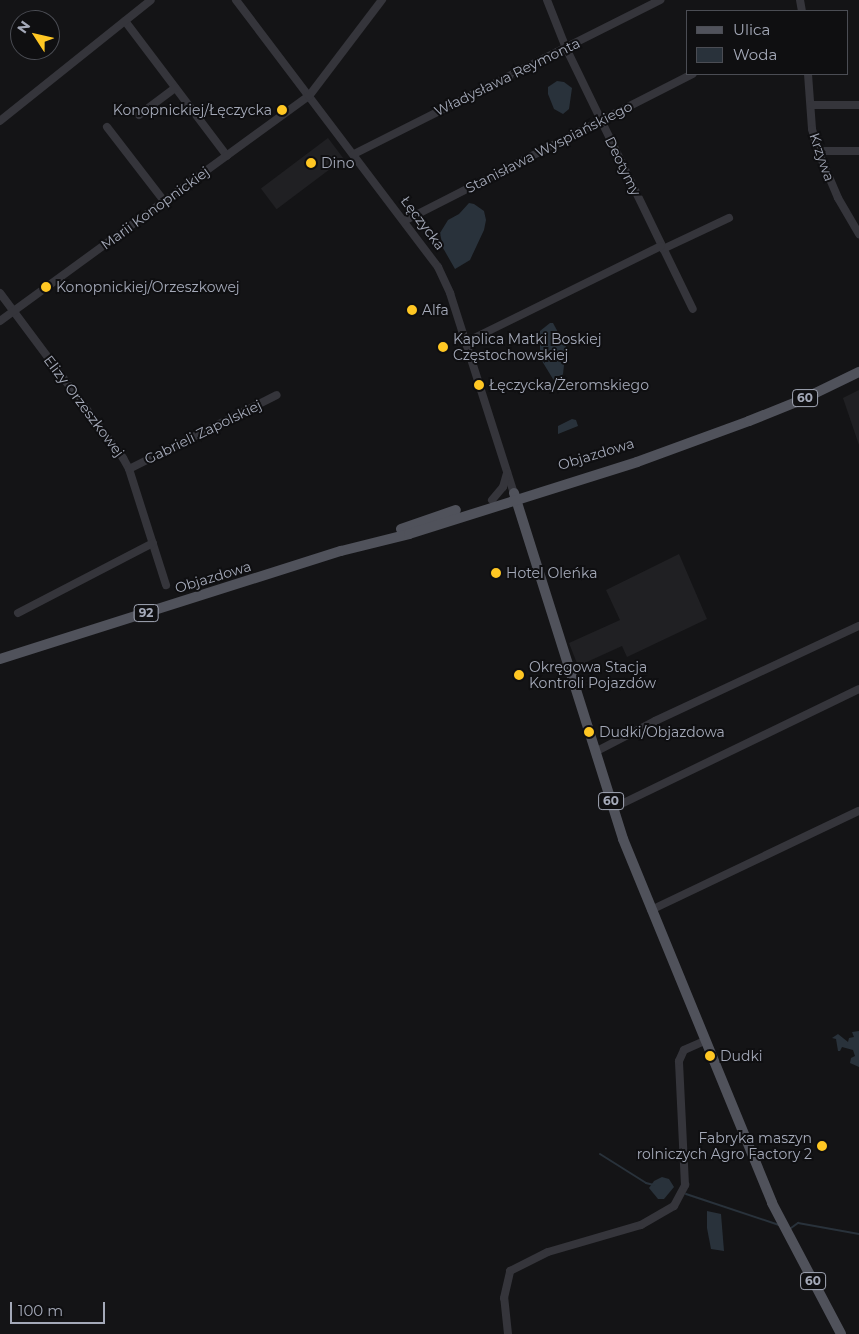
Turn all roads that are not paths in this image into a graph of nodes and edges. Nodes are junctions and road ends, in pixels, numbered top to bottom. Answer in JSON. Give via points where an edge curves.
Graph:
{"nodes":[{"id":1,"x":151,"y":0,"type":"edge"},
{"id":2,"x":236,"y":0,"type":"edge"},
{"id":3,"x":382,"y":0,"type":"edge"},
{"id":4,"x":547,"y":0,"type":"edge"},
{"id":5,"x":660,"y":0,"type":"edge"},
{"id":6,"x":125,"y":21,"type":"junction"},
{"id":7,"x":566,"y":48,"type":"junction"},
{"id":8,"x":691,"y":75,"type":"edge"},
{"id":9,"x":808,"y":75,"type":"edge"},
{"id":10,"x":175,"y":88,"type":"junction"},
{"id":11,"x":309,"y":96,"type":"junction"},
{"id":12,"x":811,"y":105,"type":"junction"},
{"id":13,"x":859,"y":105,"type":"edge"},
{"id":14,"x":139,"y":115,"type":"dead end"},
{"id":15,"x":601,"y":121,"type":"junction"},
{"id":16,"x":0,"y":122,"type":"edge"},
{"id":17,"x":106,"y":127,"type":"dead end"},
{"id":18,"x":818,"y":151,"type":"junction"},
{"id":19,"x":859,"y":151,"type":"edge"},
{"id":20,"x":354,"y":154,"type":"junction"},
{"id":21,"x":227,"y":156,"type":"junction"},
{"id":22,"x":164,"y":201,"type":"junction"},
{"id":23,"x":729,"y":218,"type":"dead end"},
{"id":24,"x":404,"y":221,"type":"junction"},
{"id":25,"x":859,"y":234,"type":"edge"},
{"id":26,"x":662,"y":248,"type":"junction"},
{"id":27,"x":0,"y":293,"type":"edge"},
{"id":28,"x":693,"y":309,"type":"dead end"},
{"id":29,"x":13,"y":311,"type":"junction"},
{"id":30,"x":0,"y":321,"type":"edge"},
{"id":31,"x":466,"y":342,"type":"junction"},
{"id":32,"x":859,"y":372,"type":"edge"},
{"id":33,"x":277,"y":396,"type":"dead end"},
{"id":34,"x":129,"y":469,"type":"junction"},
{"id":35,"x":507,"y":471,"type":"junction"},
{"id":36,"x":515,"y":496,"type":"junction"},
{"id":37,"x":492,"y":500,"type":"junction"},
{"id":38,"x":152,"y":543,"type":"junction"},
{"id":39,"x":348,"y":550,"type":"junction"},
{"id":40,"x":166,"y":585,"type":"dead end"},
{"id":41,"x":18,"y":614,"type":"dead end"},
{"id":42,"x":859,"y":626,"type":"edge"},
{"id":43,"x":0,"y":659,"type":"edge"},
{"id":44,"x":859,"y":689,"type":"edge"},
{"id":45,"x":596,"y":752,"type":"junction"},
{"id":46,"x":613,"y":808,"type":"junction"},
{"id":47,"x":859,"y":811,"type":"edge"},
{"id":48,"x":651,"y":910,"type":"junction"},
{"id":49,"x":704,"y":1041,"type":"junction"},
{"id":50,"x":508,"y":1334,"type":"edge"},
{"id":51,"x":841,"y":1334,"type":"edge"}],
"edges":[{"from":1,"to":6,"type":"street"},
{"from":2,"to":11,"type":"street","name":"Łęczycka"},
{"from":3,"to":11,"type":"street","name":"Marii Konopnickiej"},
{"from":4,"to":7,"type":"street","name":"Deotymy"},
{"from":5,"to":7,"type":"street","name":"Władysława Reymonta"},
{"from":6,"to":10,"type":"street"},
{"from":6,"to":16,"type":"street"},
{"from":7,"to":15,"type":"street","name":"Deotymy"},
{"from":7,"to":20,"type":"street","name":"Władysława Reymonta"},
{"from":8,"to":15,"type":"street","name":"Stanisława Wyspiańskiego"},
{"from":9,"to":12,"type":"street","name":"Krzywa"},
{"from":10,"to":14,"type":"street"},
{"from":10,"to":21,"type":"street"},
{"from":11,"to":20,"type":"street","name":"Łęczycka"},
{"from":11,"to":21,"type":"street","name":"Marii Konopnickiej"},
{"from":12,"to":13,"type":"street"},
{"from":12,"to":18,"type":"street","name":"Krzywa","via":[[812,129]]},
{"from":15,"to":24,"type":"street","name":"Stanisława Wyspiańskiego"},
{"from":15,"to":26,"type":"street","name":"Deotymy"},
{"from":17,"to":22,"type":"street"},
{"from":18,"to":19,"type":"street"},
{"from":18,"to":25,"type":"street","name":"Krzywa","via":[[838,198]]},
{"from":20,"to":24,"type":"street","name":"Łęczycka"},
{"from":21,"to":22,"type":"street","name":"Marii Konopnickiej"},
{"from":22,"to":29,"type":"street","name":"Marii Konopnickiej"},
{"from":23,"to":26,"type":"street"},
{"from":24,"to":31,"type":"street","name":"Łęczycka","via":[[438,267]]},
{"from":26,"to":28,"type":"street","name":"Deotymy"},
{"from":26,"to":31,"type":"street"},
{"from":27,"to":29,"type":"street","name":"Elizy Orzeszkowej"},
{"from":29,"to":30,"type":"street","name":"Marii Konopnickiej"},
{"from":29,"to":34,"type":"street","name":"Elizy Orzeszkowej"},
{"from":31,"to":35,"type":"street","name":"Łęczycka"},
{"from":32,"to":36,"type":"main road","name":"Objazdowa","number":"60","via":[[799,401],[682,444],[654,450]]},
{"from":33,"to":34,"type":"street","name":"Gabrieli Zapolskiej"},
{"from":34,"to":38,"type":"street","name":"Elizy Orzeszkowej"},
{"from":35,"to":36,"type":"street","name":"Łęczycka"},
{"from":35,"to":37,"type":"street","via":[[503,487]]},
{"from":36,"to":37,"type":"main road","name":"Objazdowa","number":"92"},
{"from":36,"to":39,"type":"main road","name":"Objazdowa","number":"92","via":[[384,541]]},
{"from":36,"to":45,"type":"main road","number":"60"},
{"from":37,"to":39,"type":"main road","name":"Objazdowa","number":"92","via":[[430,518]]},
{"from":38,"to":40,"type":"street","name":"Elizy Orzeszkowej"},
{"from":38,"to":41,"type":"street"},
{"from":39,"to":43,"type":"main road","name":"Objazdowa","number":"92"},
{"from":42,"to":45,"type":"street"},
{"from":44,"to":46,"type":"street"},
{"from":45,"to":46,"type":"main road","number":"60"},
{"from":46,"to":48,"type":"main road","number":"60"},
{"from":47,"to":48,"type":"street"},
{"from":48,"to":49,"type":"main road","number":"60"},
{"from":49,"to":50,"type":"street","via":[[684,1050],[680,1057],[685,1185],[674,1206],[641,1225],[548,1252],[510,1271],[504,1298]]},
{"from":49,"to":51,"type":"main road","number":"60","via":[[784,1226]]}]}
